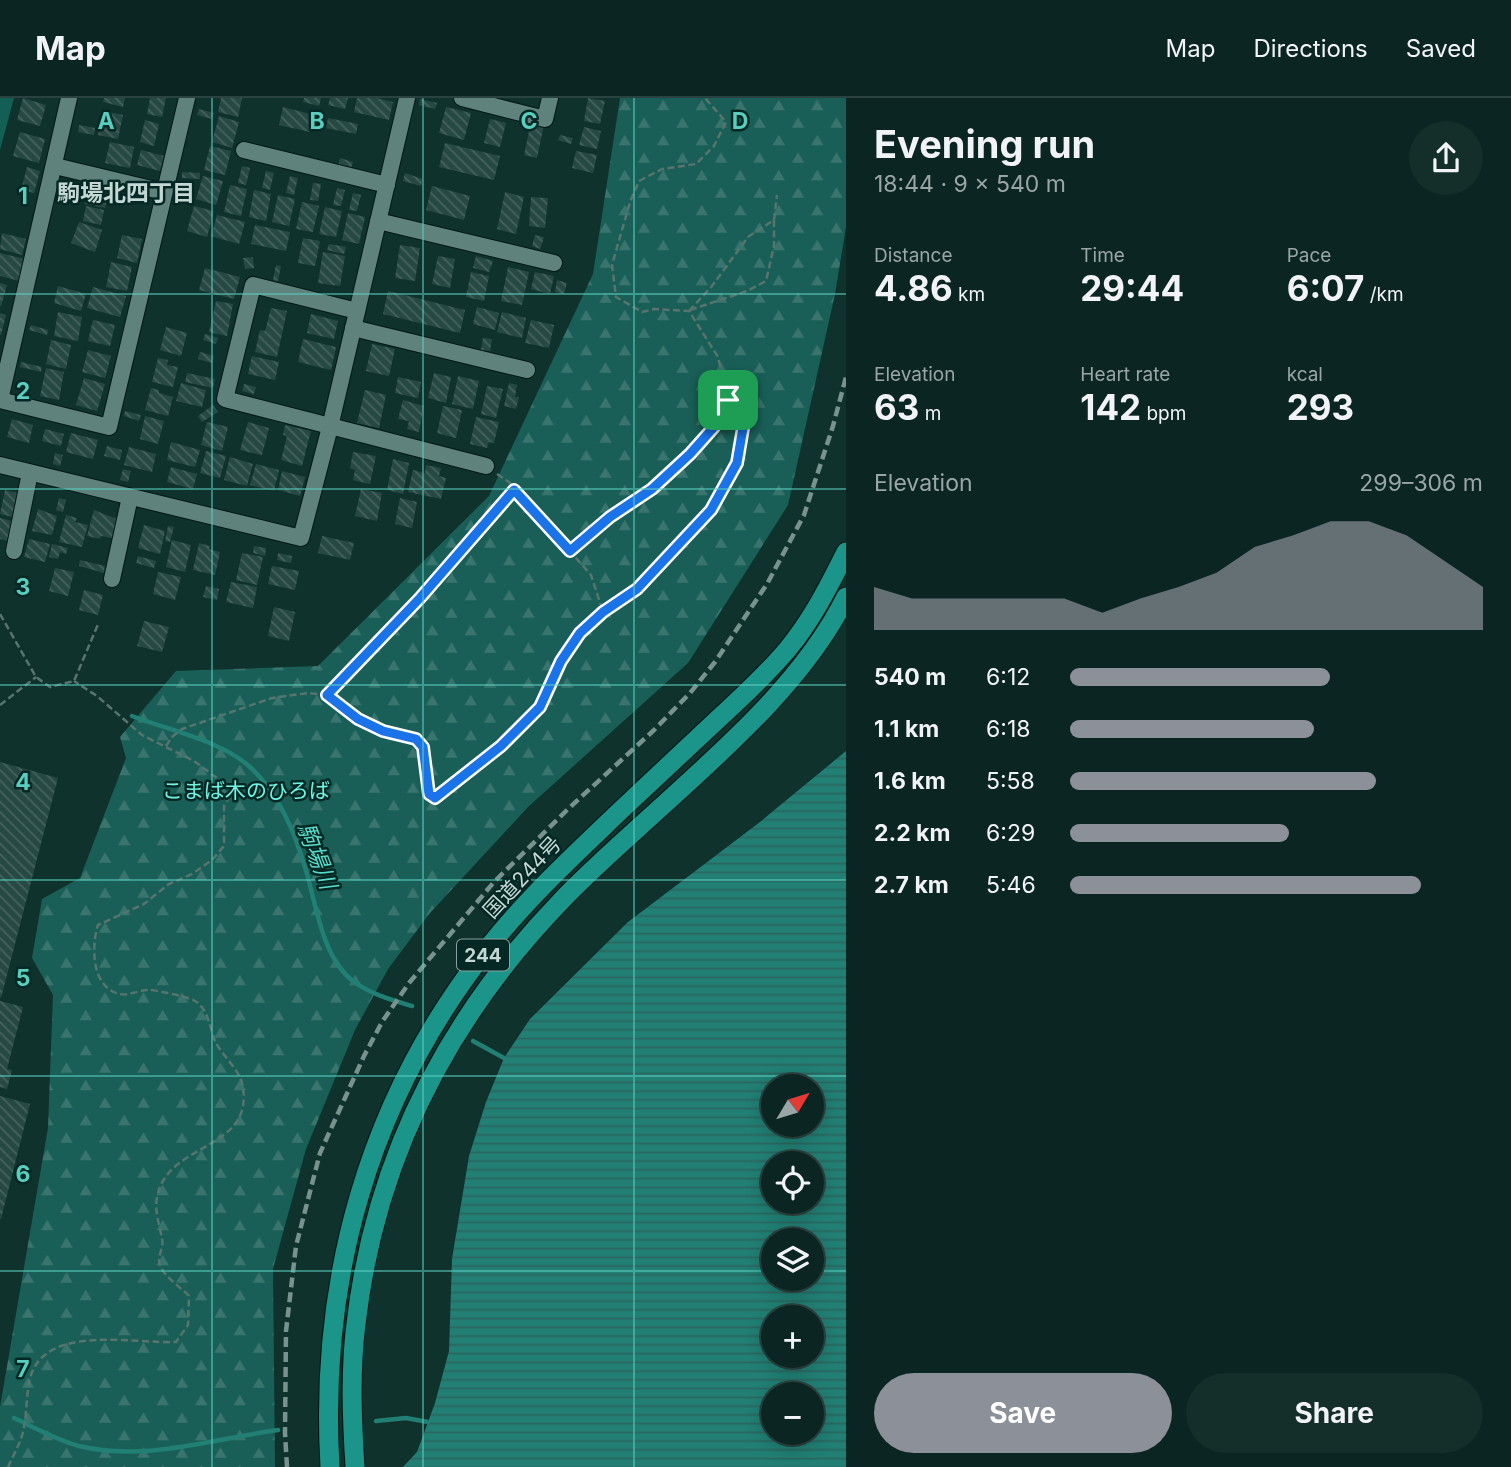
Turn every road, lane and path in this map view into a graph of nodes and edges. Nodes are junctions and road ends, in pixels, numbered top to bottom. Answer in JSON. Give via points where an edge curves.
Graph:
{"nodes":[{"id":1,"x":69,"y":98,"type":"edge"},
{"id":2,"x":187,"y":98,"type":"edge"},
{"id":3,"x":407,"y":98,"type":"edge"},
{"id":4,"x":462,"y":98,"type":"edge"},
{"id":5,"x":550,"y":98,"type":"edge"},
{"id":6,"x":705,"y":98,"type":"edge"},
{"id":7,"x":244,"y":150,"type":"dead end"},
{"id":8,"x":55,"y":166,"type":"junction"},
{"id":9,"x":387,"y":184,"type":"junction"},
{"id":10,"x":164,"y":192,"type":"junction"},
{"id":11,"x":777,"y":195,"type":"dead end"},
{"id":12,"x":774,"y":220,"type":"junction"},
{"id":13,"x":378,"y":221,"type":"junction"},
{"id":14,"x":554,"y":263,"type":"dead end"},
{"id":15,"x":689,"y":310,"type":"junction"},
{"id":16,"x":357,"y":311,"type":"junction"},
{"id":17,"x":353,"y":328,"type":"junction"},
{"id":18,"x":527,"y":370,"type":"dead end"},
{"id":19,"x":728,"y":400,"type":"junction"},
{"id":20,"x":330,"y":427,"type":"junction"},
{"id":21,"x":0,"y":465,"type":"edge"},
{"id":22,"x":486,"y":466,"type":"joint"},
{"id":23,"x":30,"y":473,"type":"junction"},
{"id":24,"x":514,"y":490,"type":"junction"},
{"id":25,"x":131,"y":497,"type":"junction"},
{"id":26,"x":14,"y":551,"type":"dead end"},
{"id":27,"x":570,"y":551,"type":"junction"},
{"id":28,"x":846,"y":552,"type":"edge"},
{"id":29,"x":112,"y":579,"type":"dead end"},
{"id":30,"x":846,"y":597,"type":"edge"},
{"id":31,"x":603,"y":612,"type":"junction"},
{"id":32,"x":0,"y":614,"type":"edge"},
{"id":33,"x":99,"y":622,"type":"dead end"},
{"id":34,"x":36,"y":677,"type":"junction"},
{"id":35,"x":74,"y":681,"type":"junction"},
{"id":36,"x":327,"y":695,"type":"junction"},
{"id":37,"x":0,"y":705,"type":"edge"},
{"id":38,"x":166,"y":746,"type":"junction"},
{"id":39,"x":8,"y":1467,"type":"edge"},
{"id":40,"x":330,"y":1467,"type":"edge"},
{"id":41,"x":355,"y":1467,"type":"edge"}],
"edges":[{"from":1,"to":8,"type":"street"},
{"from":2,"to":10,"type":"street"},
{"from":3,"to":9,"type":"street"},
{"from":4,"to":5,"type":"street","via":[[545,119]]},
{"from":6,"to":15,"type":"path","via":[[726,122],[714,146],[696,164],[662,169],[639,181],[612,265],[617,297],[642,312]]},
{"from":7,"to":9,"type":"street"},
{"from":8,"to":10,"type":"street"},
{"from":8,"to":10,"type":"street","via":[[0,400],[108,427]]},
{"from":9,"to":13,"type":"street"},
{"from":11,"to":12,"type":"path"},
{"from":12,"to":15,"type":"path","via":[[748,237]]},
{"from":12,"to":15,"type":"path","via":[[766,281]]},
{"from":13,"to":14,"type":"street"},
{"from":13,"to":16,"type":"street"},
{"from":15,"to":19,"type":"path","via":[[718,358]]},
{"from":16,"to":17,"type":"street"},
{"from":16,"to":20,"type":"street","via":[[253,285],[225,399]]},
{"from":17,"to":18,"type":"street"},
{"from":17,"to":20,"type":"street"},
{"from":19,"to":27,"type":"path","via":[[714,427],[690,454]]},
{"from":19,"to":31,"type":"path","via":[[743,428],[737,463],[711,510],[637,589]]},
{"from":20,"to":22,"type":"street"},
{"from":20,"to":25,"type":"street","via":[[301,538]]},
{"from":21,"to":23,"type":"street"},
{"from":22,"to":24,"type":"path"},
{"from":23,"to":25,"type":"street"},
{"from":23,"to":26,"type":"street"},
{"from":24,"to":27,"type":"path"},
{"from":24,"to":36,"type":"path"},
{"from":25,"to":29,"type":"street"},
{"from":27,"to":31,"type":"path","via":[[591,575]]},
{"from":28,"to":40,"type":"highway","name":"国道244号","number":"244","via":[[813,615],[787,650],[548,880],[483,954],[426,1039],[386,1121],[356,1202],[329,1369]]},
{"from":30,"to":41,"type":"highway","number":"244","via":[[825,635],[737,737],[534,931],[477,1004],[434,1072],[392,1163],[368,1245],[352,1373]]},
{"from":31,"to":36,"type":"path","via":[[580,633],[561,661],[540,707],[501,746],[435,798],[429,794],[423,747],[416,739],[358,719]]},
{"from":32,"to":34,"type":"path"},
{"from":33,"to":35,"type":"path"},
{"from":34,"to":35,"type":"path","via":[[50,687]]},
{"from":34,"to":37,"type":"path"},
{"from":35,"to":38,"type":"path","via":[[142,735]]},
{"from":36,"to":38,"type":"path","via":[[272,698],[182,729]]},
{"from":38,"to":39,"type":"path","via":[[229,787],[224,846],[192,874],[98,925],[96,968],[102,984],[111,991],[125,995],[151,989],[196,1001],[225,1059],[242,1080],[244,1102],[237,1123],[220,1139],[177,1163],[156,1199],[163,1242],[159,1262],[164,1273],[189,1296],[188,1325],[176,1342],[98,1339],[58,1345],[44,1356],[30,1378],[23,1432]]}]}
